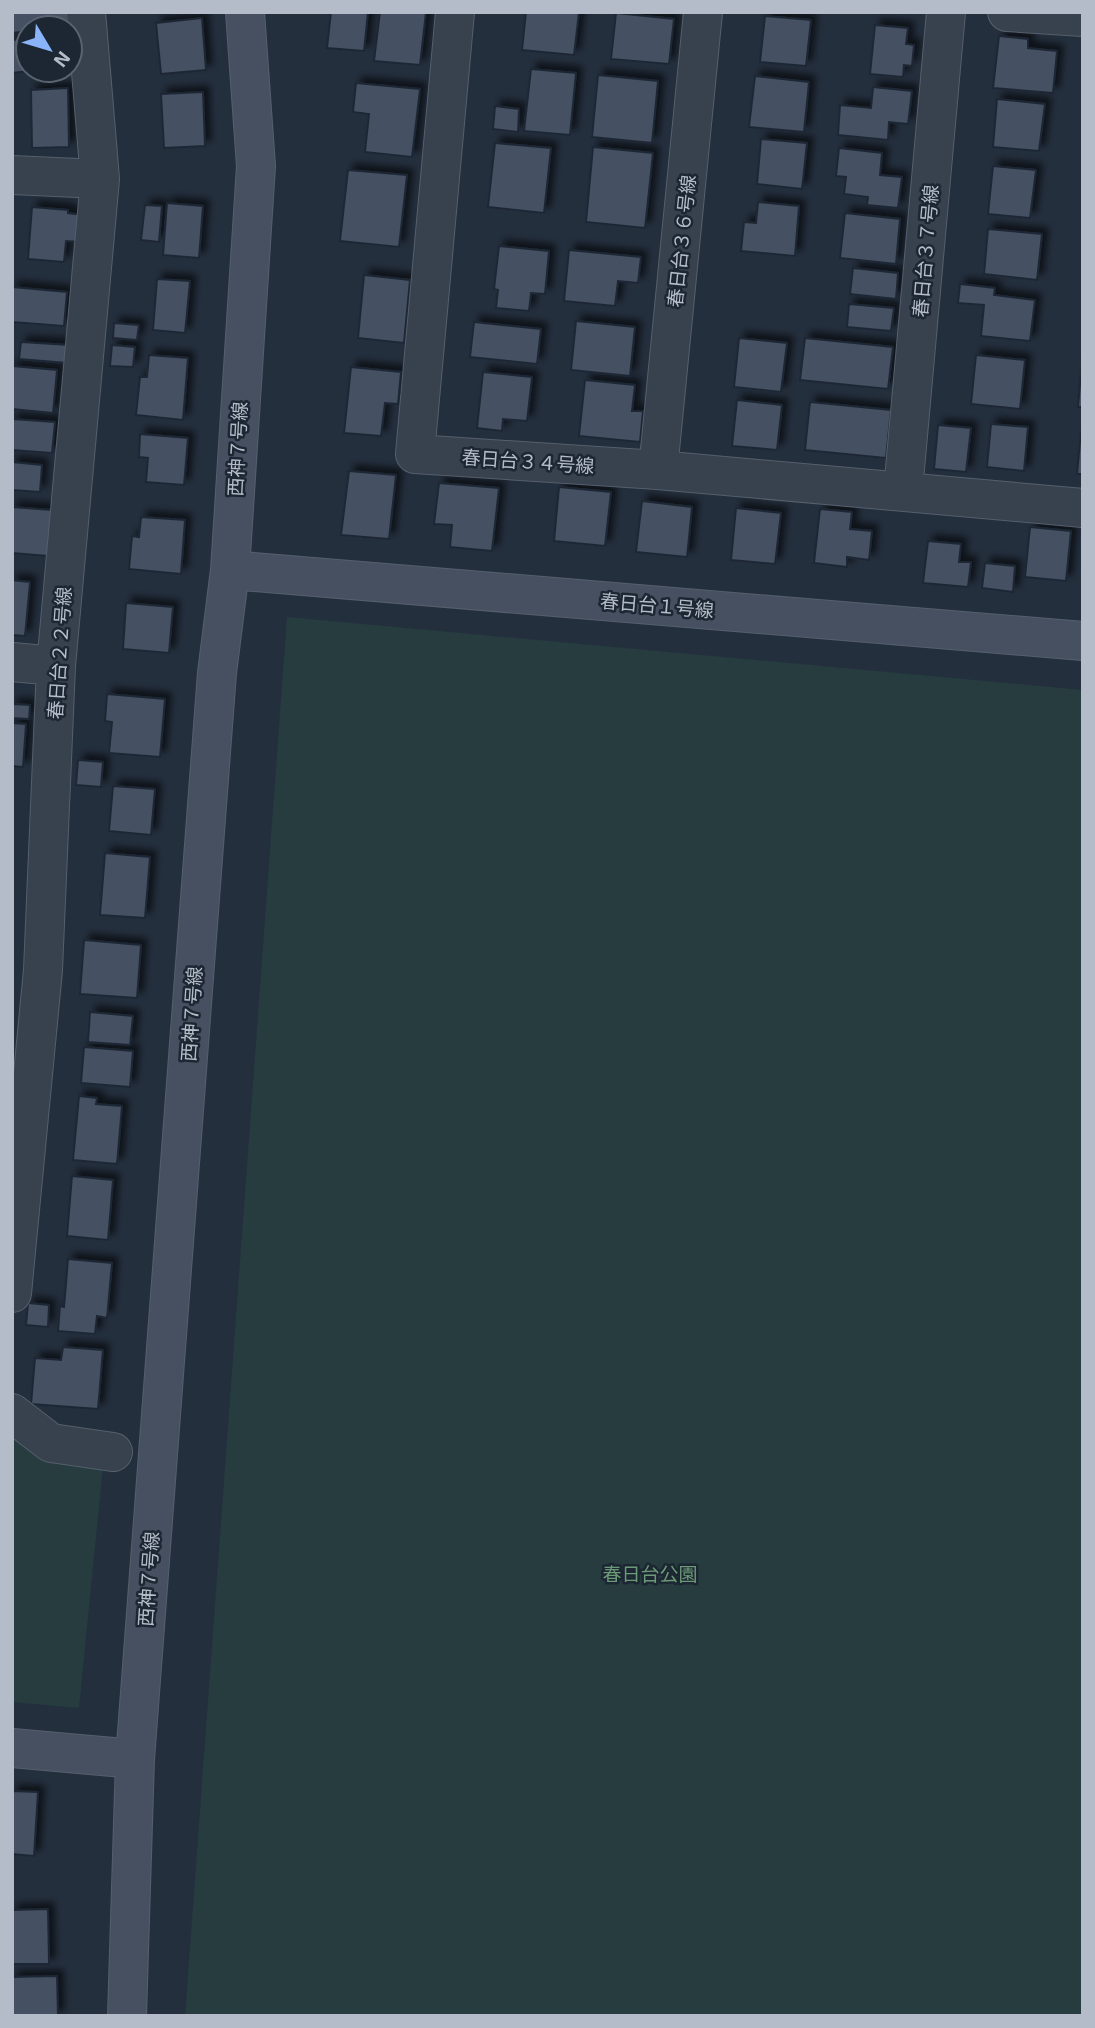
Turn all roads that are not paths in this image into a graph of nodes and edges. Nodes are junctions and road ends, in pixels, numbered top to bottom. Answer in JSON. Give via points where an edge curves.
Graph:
{"nodes":[{"id":1,"x":86,"y":12,"type":"edge"},
{"id":2,"x":245,"y":12,"type":"edge"},
{"id":3,"x":455,"y":12,"type":"edge"},
{"id":4,"x":703,"y":12,"type":"edge"},
{"id":5,"x":946,"y":12,"type":"edge"},
{"id":6,"x":1007,"y":12,"type":"edge"},
{"id":7,"x":1083,"y":18,"type":"edge"},
{"id":8,"x":12,"y":175,"type":"edge"},
{"id":9,"x":100,"y":179,"type":"junction"},
{"id":10,"x":658,"y":470,"type":"junction"},
{"id":11,"x":903,"y":491,"type":"junction"},
{"id":12,"x":1083,"y":508,"type":"edge"},
{"id":13,"x":230,"y":570,"type":"junction"},
{"id":14,"x":1083,"y":641,"type":"edge"},
{"id":15,"x":12,"y":662,"type":"edge"},
{"id":16,"x":56,"y":666,"type":"junction"},
{"id":17,"x":28,"y":969,"type":"edge"},
{"id":18,"x":12,"y":1293,"type":"edge"},
{"id":19,"x":12,"y":1413,"type":"edge"},
{"id":20,"x":113,"y":1452,"type":"dead end"},
{"id":21,"x":12,"y":1748,"type":"edge"},
{"id":22,"x":135,"y":1759,"type":"junction"},
{"id":23,"x":127,"y":2016,"type":"edge"}],
"edges":[{"from":1,"to":9,"type":"street","name":"春日台２２号線"},
{"from":2,"to":13,"type":"street","name":"西神７号線","via":[[256,166]]},
{"from":3,"to":10,"type":"street","name":"春日台３４号線","via":[[415,454]]},
{"from":4,"to":10,"type":"street","name":"春日台３６号線"},
{"from":5,"to":11,"type":"street","name":"春日台３７号線"},
{"from":6,"to":7,"type":"street"},
{"from":8,"to":9,"type":"street"},
{"from":9,"to":16,"type":"street","name":"春日台２２号線"},
{"from":10,"to":11,"type":"street","name":"春日台３４号線"},
{"from":11,"to":12,"type":"street","name":"春日台３４号線"},
{"from":13,"to":14,"type":"street","name":"春日台１号線"},
{"from":13,"to":22,"type":"street","name":"西神７号線","via":[[217,673]]},
{"from":15,"to":16,"type":"street"},
{"from":16,"to":17,"type":"street","name":"春日台２２号線"},
{"from":17,"to":18,"type":"street","name":"春日台２２号線"},
{"from":19,"to":20,"type":"street","via":[[51,1443]]},
{"from":21,"to":22,"type":"street"},
{"from":22,"to":23,"type":"street","name":"西神７号線"}]}
